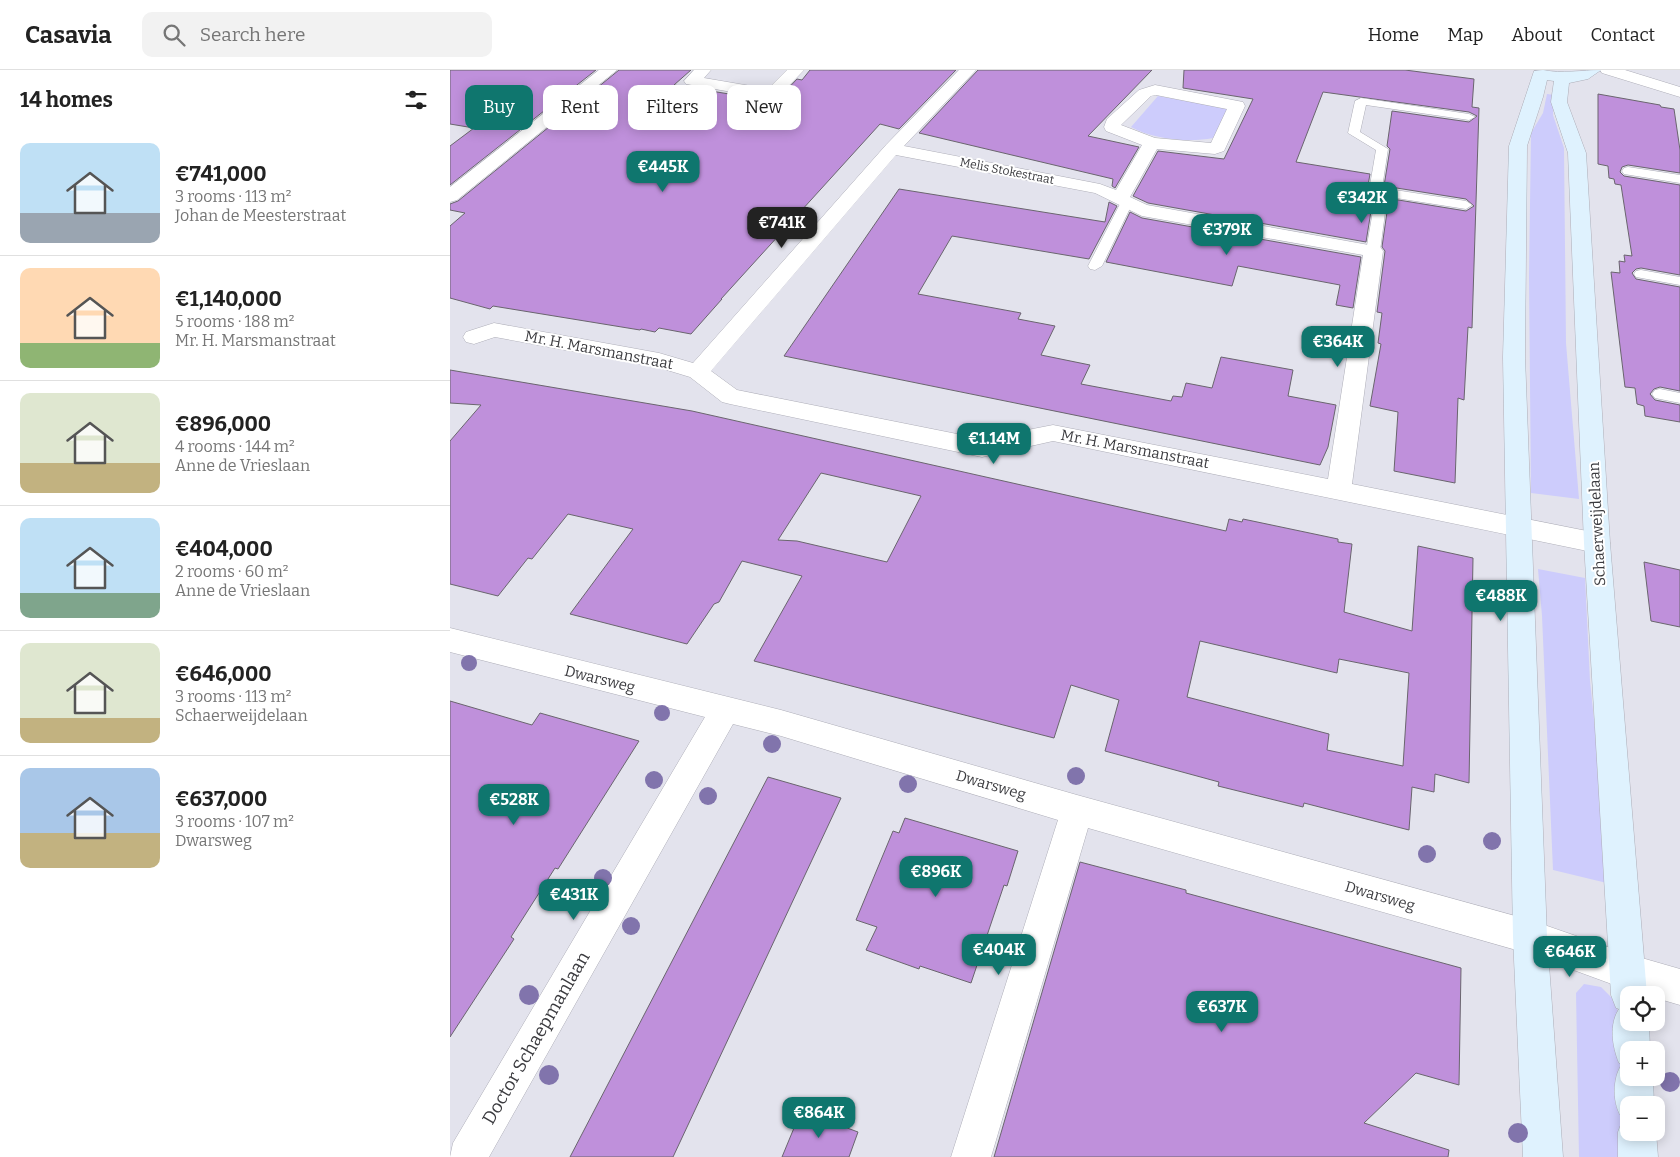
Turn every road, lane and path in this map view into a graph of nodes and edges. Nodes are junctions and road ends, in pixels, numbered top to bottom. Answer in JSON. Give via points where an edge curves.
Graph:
{"nodes":[{"id":1,"x":609,"y":70,"type":"edge"},
{"id":2,"x":703,"y":70,"type":"edge"},
{"id":3,"x":796,"y":70,"type":"edge"},
{"id":4,"x":968,"y":70,"type":"edge"},
{"id":5,"x":1593,"y":70,"type":"edge"},
{"id":6,"x":1608,"y":70,"type":"edge"},
{"id":7,"x":1543,"y":74,"type":"edge"},
{"id":8,"x":1680,"y":92,"type":"edge"},
{"id":9,"x":1469,"y":116,"type":"dead end"},
{"id":10,"x":1152,"y":143,"type":"junction"},
{"id":11,"x":892,"y":149,"type":"junction"},
{"id":12,"x":1628,"y":171,"type":"dead end"},
{"id":13,"x":1680,"y":179,"type":"edge"},
{"id":14,"x":1375,"y":191,"type":"junction"},
{"id":15,"x":450,"y":196,"type":"edge"},
{"id":16,"x":1123,"y":201,"type":"junction"},
{"id":17,"x":1466,"y":204,"type":"dead end"},
{"id":18,"x":1373,"y":251,"type":"junction"},
{"id":19,"x":1095,"y":266,"type":"dead end"},
{"id":20,"x":1641,"y":274,"type":"dead end"},
{"id":21,"x":1680,"y":281,"type":"edge"},
{"id":22,"x":474,"y":337,"type":"dead end"},
{"id":23,"x":698,"y":372,"type":"junction"},
{"id":24,"x":1660,"y":394,"type":"dead end"},
{"id":25,"x":1680,"y":398,"type":"edge"},
{"id":26,"x":1339,"y":490,"type":"junction"},
{"id":27,"x":1520,"y":527,"type":"junction"},
{"id":28,"x":1597,"y":543,"type":"junction"},
{"id":29,"x":450,"y":640,"type":"edge"},
{"id":30,"x":725,"y":710,"type":"junction"},
{"id":31,"x":1077,"y":810,"type":"junction"},
{"id":32,"x":1530,"y":937,"type":"junction"},
{"id":33,"x":1628,"y":984,"type":"edge"},
{"id":34,"x":1680,"y":987,"type":"edge"},
{"id":35,"x":1637,"y":1141,"type":"edge"},
{"id":36,"x":467,"y":1157,"type":"edge"},
{"id":37,"x":970,"y":1157,"type":"edge"},
{"id":38,"x":1544,"y":1157,"type":"edge"},
{"id":39,"x":1638,"y":1157,"type":"edge"}],
"edges":[{"from":1,"to":15,"type":"street"},
{"from":2,"to":3,"type":"street","via":[[692,81],[772,94]]},
{"from":4,"to":11,"type":"street"},
{"from":5,"to":7,"type":"street","via":[[1578,77]]},
{"from":6,"to":8,"type":"street"},
{"from":7,"to":27,"type":"street","via":[[1518,146],[1514,357]]},
{"from":7,"to":28,"type":"street","name":"Schaerweijdelaan","via":[[1559,102],[1577,153]]},
{"from":9,"to":14,"type":"lane","via":[[1361,101],[1354,134],[1382,149]]},
{"from":10,"to":10,"type":"street","via":[[1215,149],[1237,106],[1148,91],[1112,127]]},
{"from":10,"to":16,"type":"street"},
{"from":11,"to":16,"type":"street","name":"Melis Stokestraat","via":[[1100,189]]},
{"from":11,"to":23,"type":"street"},
{"from":12,"to":13,"type":"lane"},
{"from":14,"to":17,"type":"lane"},
{"from":14,"to":18,"type":"lane","via":[[1380,205]]},
{"from":16,"to":18,"type":"street","name":"Melis Stokestraat","via":[[1142,210]]},
{"from":16,"to":19,"type":"lane"},
{"from":18,"to":26,"type":"street"},
{"from":20,"to":21,"type":"lane"},
{"from":22,"to":23,"type":"street","name":"Mr. H. Marsmanstraat","via":[[494,330],[659,360]]},
{"from":23,"to":26,"type":"street","name":"Mr. H. Marsmanstraat","via":[[730,396],[982,448],[1053,433]]},
{"from":24,"to":25,"type":"lane"},
{"from":26,"to":27,"type":"street","name":"Mr. H. Marsmanstraat"},
{"from":27,"to":28,"type":"street","name":"Mr. H. Marsmanstraat"},
{"from":27,"to":32,"type":"street"},
{"from":28,"to":33,"type":"street","name":"Schaerweijdelaan"},
{"from":29,"to":30,"type":"street","name":"Dwarsweg"},
{"from":30,"to":31,"type":"street","name":"Dwarsweg","via":[[781,723]]},
{"from":30,"to":36,"type":"street","name":"Doctor Schaepmanlaan"},
{"from":31,"to":32,"type":"street","name":"Dwarsweg"},
{"from":31,"to":37,"type":"street"},
{"from":32,"to":33,"type":"street"},
{"from":32,"to":38,"type":"street"},
{"from":33,"to":34,"type":"street"},
{"from":35,"to":39,"type":"street"}]}
